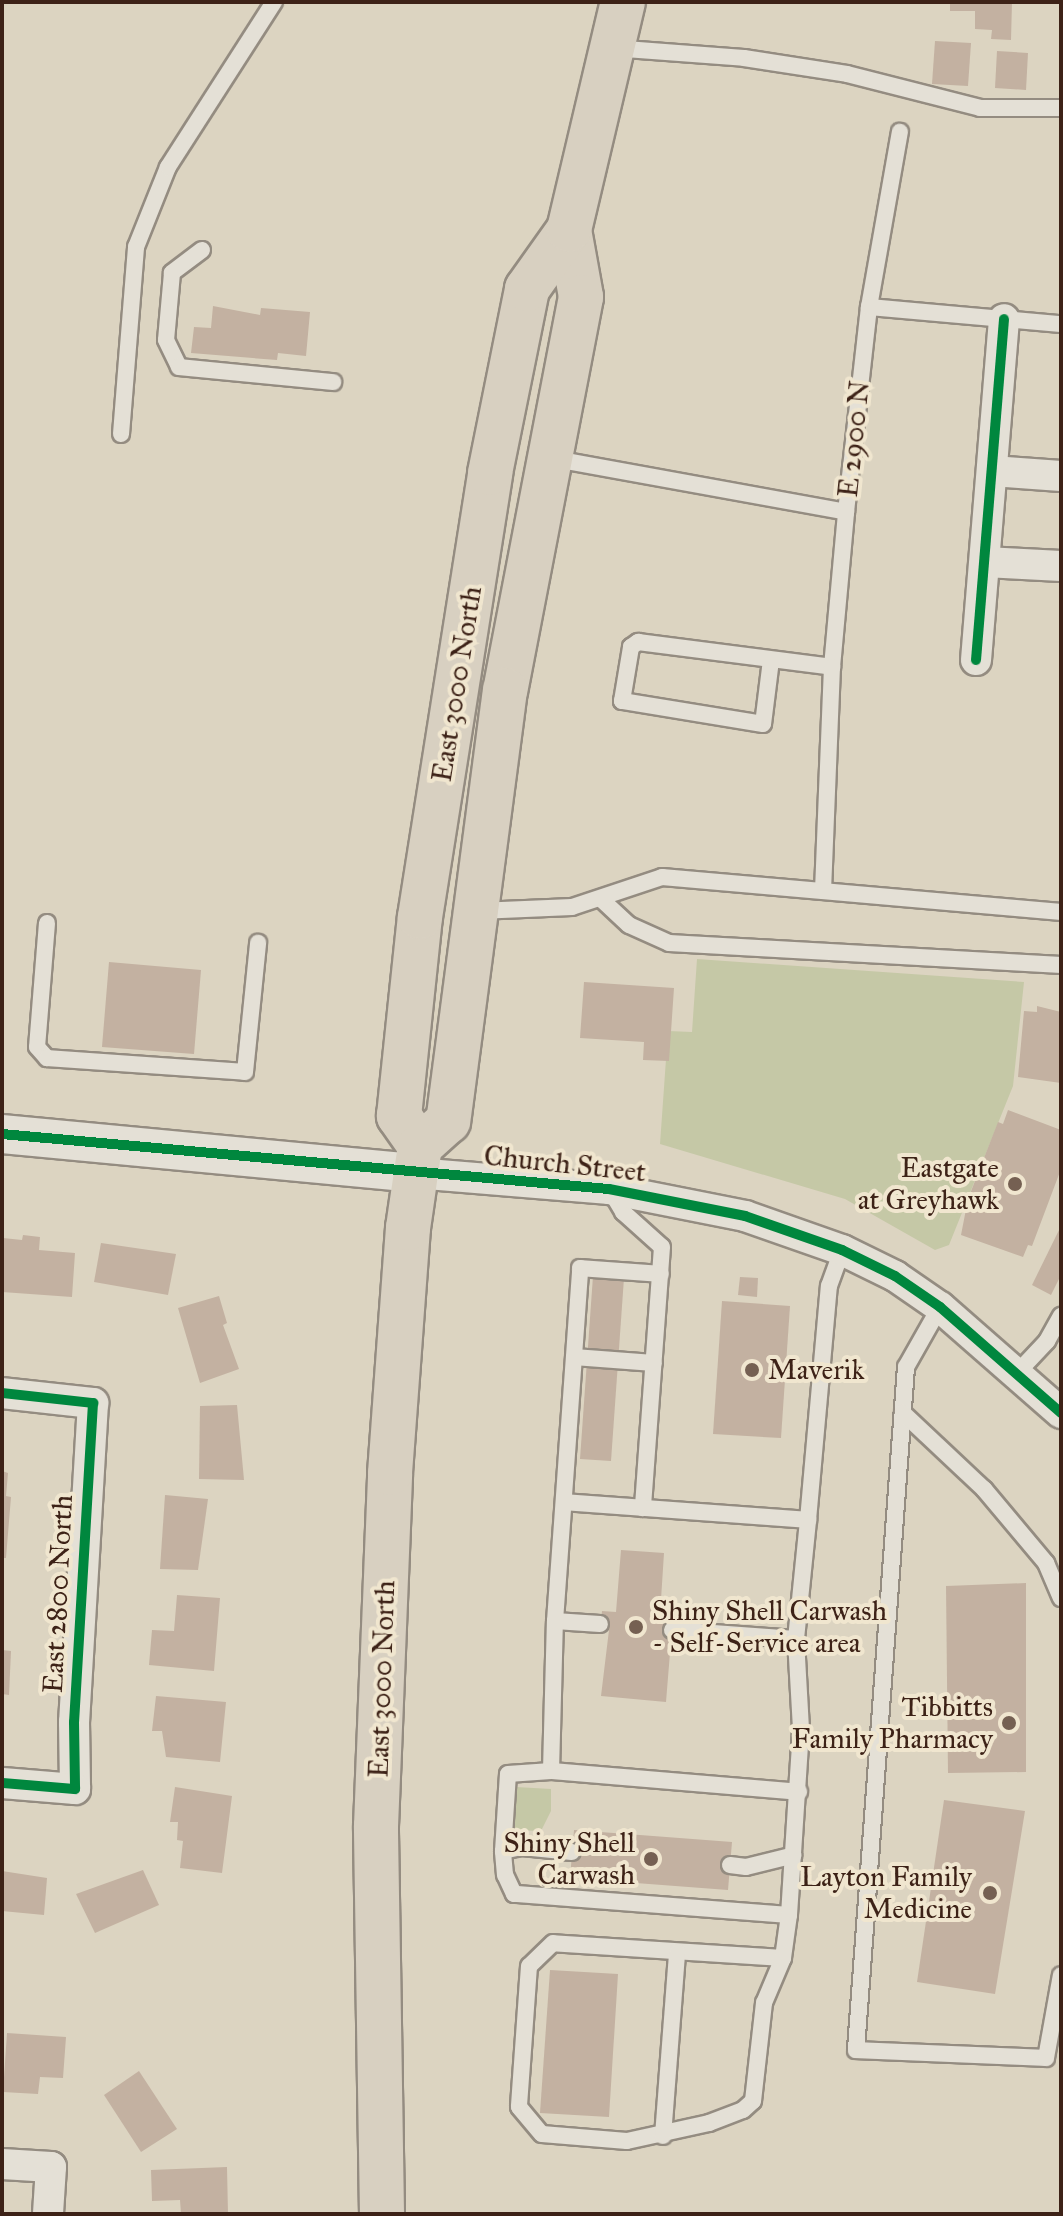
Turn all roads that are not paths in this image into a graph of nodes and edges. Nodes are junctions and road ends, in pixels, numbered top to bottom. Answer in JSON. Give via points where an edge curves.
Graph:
{"nodes":[{"id":1,"x":274,"y":2,"type":"edge"},
{"id":2,"x":623,"y":2,"type":"edge"},
{"id":3,"x":611,"y":48,"type":"junction"},
{"id":4,"x":1061,"y":108,"type":"edge"},
{"id":5,"x":900,"y":132,"type":"dead end"},
{"id":6,"x":569,"y":230,"type":"junction"},
{"id":7,"x":202,"y":250,"type":"dead end"},
{"id":8,"x":869,"y":307,"type":"junction"},
{"id":9,"x":1004,"y":319,"type":"junction"},
{"id":10,"x":1061,"y":324,"type":"edge"},
{"id":11,"x":333,"y":382,"type":"dead end"},
{"id":12,"x":121,"y":434,"type":"dead end"},
{"id":13,"x":549,"y":458,"type":"junction"},
{"id":14,"x":992,"y":471,"type":"junction"},
{"id":15,"x":1061,"y":476,"type":"edge"},
{"id":16,"x":846,"y":512,"type":"junction"},
{"id":17,"x":985,"y":562,"type":"junction"},
{"id":18,"x":1061,"y":566,"type":"edge"},
{"id":19,"x":771,"y":660,"type":"junction"},
{"id":20,"x":976,"y":660,"type":"dead end"},
{"id":21,"x":832,"y":667,"type":"junction"},
{"id":22,"x":823,"y":891,"type":"junction"},
{"id":23,"x":601,"y":899,"type":"junction"},
{"id":24,"x":477,"y":911,"type":"junction"},
{"id":25,"x":1061,"y":912,"type":"edge"},
{"id":26,"x":47,"y":923,"type":"dead end"},
{"id":27,"x":258,"y":943,"type":"dead end"},
{"id":28,"x":1061,"y":965,"type":"edge"},
{"id":29,"x":2,"y":1134,"type":"edge"},
{"id":30,"x":418,"y":1159,"type":"junction"},
{"id":31,"x":609,"y":1189,"type":"junction"},
{"id":32,"x":842,"y":1250,"type":"junction"},
{"id":33,"x":661,"y":1274,"type":"junction"},
{"id":34,"x":940,"y":1307,"type":"junction"},
{"id":35,"x":1061,"y":1316,"type":"edge"},
{"id":36,"x":574,"y":1357,"type":"junction"},
{"id":37,"x":654,"y":1363,"type":"junction"},
{"id":38,"x":1017,"y":1373,"type":"junction"},
{"id":39,"x":2,"y":1393,"type":"edge"},
{"id":40,"x":903,"y":1413,"type":"junction"},
{"id":41,"x":1061,"y":1413,"type":"edge"},
{"id":42,"x":564,"y":1502,"type":"junction"},
{"id":43,"x":643,"y":1508,"type":"junction"},
{"id":44,"x":808,"y":1520,"type":"junction"},
{"id":45,"x":1061,"y":1598,"type":"edge"},
{"id":46,"x":555,"y":1621,"type":"junction"},
{"id":47,"x":600,"y":1624,"type":"dead end"},
{"id":48,"x":672,"y":1630,"type":"dead end"},
{"id":49,"x":796,"y":1639,"type":"junction"},
{"id":50,"x":551,"y":1771,"type":"junction"},
{"id":51,"x":2,"y":1783,"type":"edge"},
{"id":52,"x":799,"y":1792,"type":"junction"},
{"id":53,"x":503,"y":1851,"type":"junction"},
{"id":54,"x":572,"y":1852,"type":"dead end"},
{"id":55,"x":794,"y":1855,"type":"junction"},
{"id":56,"x":730,"y":1865,"type":"dead end"},
{"id":57,"x":789,"y":1915,"type":"junction"},
{"id":58,"x":677,"y":1953,"type":"junction"},
{"id":59,"x":783,"y":1958,"type":"junction"},
{"id":60,"x":1061,"y":1975,"type":"edge"},
{"id":61,"x":663,"y":2136,"type":"junction"},
{"id":62,"x":2,"y":2164,"type":"edge"},
{"id":63,"x":48,"y":2214,"type":"edge"},
{"id":64,"x":382,"y":2214,"type":"edge"}],
"edges":[{"from":1,"to":12,"type":"lane","via":[[168,167],[136,247]]},
{"from":2,"to":3,"type":"main road","name":"East 3000 North"},
{"from":3,"to":4,"type":"lane","via":[[744,58],[847,74],[980,108]]},
{"from":3,"to":6,"type":"main road","name":"East 3000 North"},
{"from":5,"to":8,"type":"lane","name":"E 2900 N"},
{"from":6,"to":13,"type":"main road","name":"East 3000 North","via":[[581,297]]},
{"from":6,"to":30,"type":"main road","name":"East 3000 North","via":[[527,289],[490,473],[420,917],[399,1116]]},
{"from":7,"to":11,"type":"lane","via":[[172,273],[166,340],[179,367]]},
{"from":8,"to":9,"type":"lane"},
{"from":8,"to":16,"type":"lane","name":"E 2900 N"},
{"from":9,"to":10,"type":"lane"},
{"from":9,"to":14,"type":"street"},
{"from":13,"to":16,"type":"lane","name":"E 2900 N"},
{"from":13,"to":24,"type":"main road","name":"East 3000 North","via":[[505,690]]},
{"from":14,"to":15,"type":"street"},
{"from":14,"to":17,"type":"street"},
{"from":16,"to":21,"type":"lane"},
{"from":17,"to":18,"type":"street"},
{"from":17,"to":20,"type":"street"},
{"from":19,"to":19,"type":"lane","via":[[638,642],[631,647],[622,701],[763,724]]},
{"from":19,"to":21,"type":"lane"},
{"from":21,"to":22,"type":"lane"},
{"from":22,"to":23,"type":"lane","via":[[662,877]]},
{"from":22,"to":25,"type":"lane"},
{"from":23,"to":24,"type":"lane","via":[[572,907]]},
{"from":23,"to":28,"type":"lane","via":[[629,925],[669,943]]},
{"from":24,"to":30,"type":"main road","name":"East 3000 North","via":[[448,1121]]},
{"from":26,"to":27,"type":"lane","via":[[37,1047],[47,1058],[238,1075],[249,1065]]},
{"from":29,"to":30,"type":"street","name":"Church Street"},
{"from":30,"to":31,"type":"street","name":"Church Street"},
{"from":30,"to":64,"type":"main road","name":"East 3000 North","via":[[390,1473],[376,1826]]},
{"from":31,"to":32,"type":"street","name":"Church Street","via":[[745,1216]]},
{"from":31,"to":33,"type":"lane","via":[[623,1212],[662,1247]]},
{"from":32,"to":34,"type":"street","name":"Church Street","via":[[895,1276]]},
{"from":32,"to":44,"type":"lane","via":[[829,1286]]},
{"from":33,"to":36,"type":"lane","via":[[580,1268]]},
{"from":33,"to":37,"type":"lane"},
{"from":34,"to":38,"type":"street","name":"Church Street"},
{"from":34,"to":40,"type":"lane","via":[[906,1367]]},
{"from":35,"to":38,"type":"lane","via":[[1047,1341]]},
{"from":36,"to":37,"type":"lane"},
{"from":36,"to":42,"type":"lane"},
{"from":37,"to":43,"type":"lane"},
{"from":38,"to":41,"type":"street","name":"Church Street"},
{"from":39,"to":51,"type":"street","name":"East 2800 North","via":[[93,1403],[74,1722],[75,1789]]},
{"from":40,"to":45,"type":"lane","via":[[993,1499],[1046,1563]]},
{"from":40,"to":60,"type":"lane","via":[[856,2050],[1046,2058]]},
{"from":42,"to":43,"type":"lane"},
{"from":42,"to":46,"type":"lane"},
{"from":43,"to":44,"type":"lane"},
{"from":44,"to":49,"type":"lane"},
{"from":46,"to":47,"type":"lane"},
{"from":46,"to":50,"type":"lane"},
{"from":48,"to":49,"type":"lane"},
{"from":49,"to":52,"type":"lane"},
{"from":50,"to":52,"type":"lane"},
{"from":50,"to":53,"type":"lane","via":[[508,1774]]},
{"from":52,"to":55,"type":"lane"},
{"from":53,"to":54,"type":"lane","via":[[522,1847]]},
{"from":53,"to":57,"type":"lane","via":[[505,1875],[514,1894]]},
{"from":55,"to":56,"type":"lane","via":[[746,1867]]},
{"from":55,"to":57,"type":"lane"},
{"from":57,"to":59,"type":"lane"},
{"from":58,"to":59,"type":"lane"},
{"from":58,"to":61,"type":"lane"},
{"from":58,"to":61,"type":"lane","via":[[553,1943],[529,1966],[519,2107],[542,2134],[627,2141]]},
{"from":59,"to":61,"type":"lane","via":[[764,2003],[753,2101],[743,2110]]},
{"from":62,"to":63,"type":"street","via":[[51,2167]]}]}
